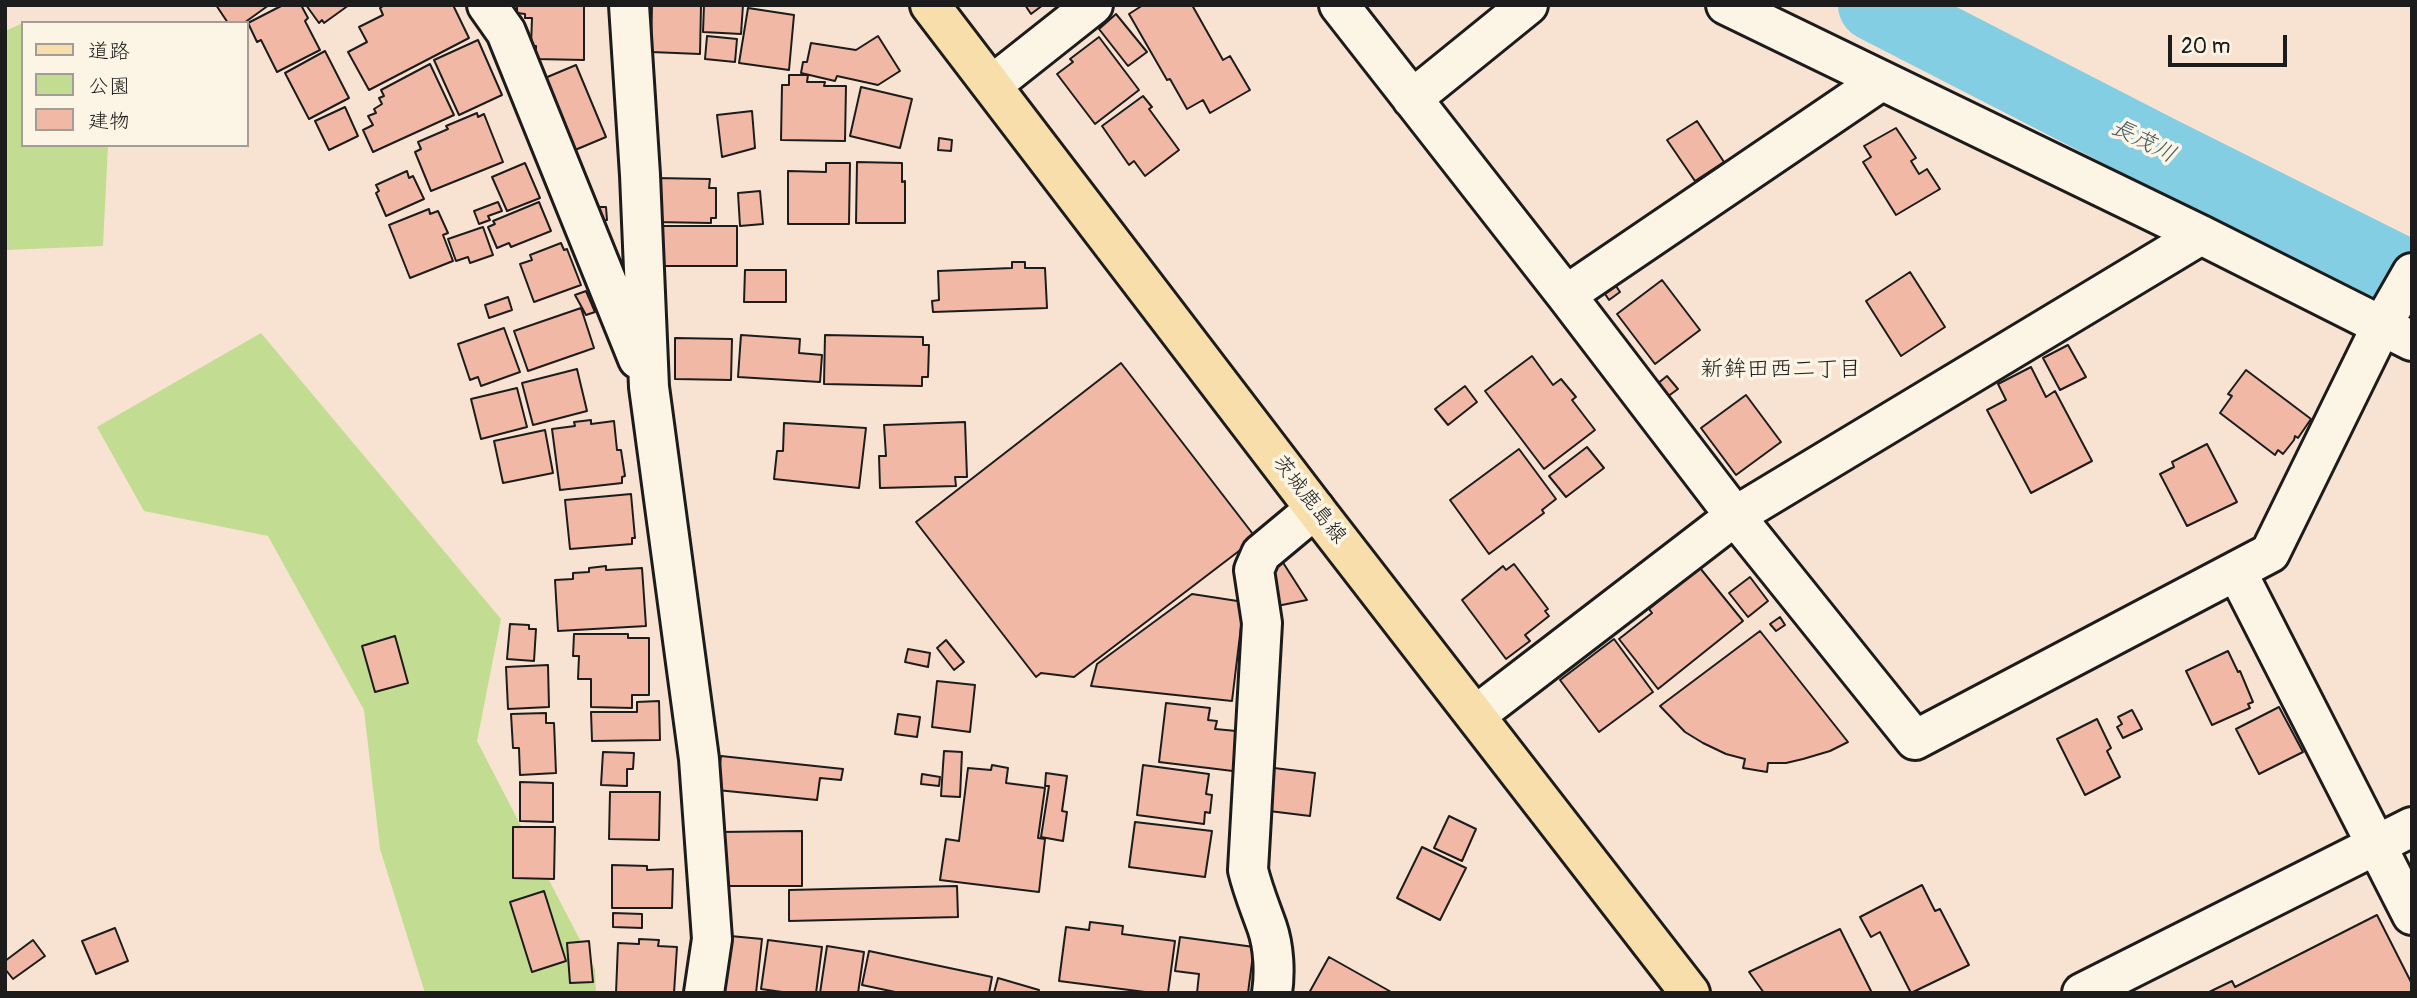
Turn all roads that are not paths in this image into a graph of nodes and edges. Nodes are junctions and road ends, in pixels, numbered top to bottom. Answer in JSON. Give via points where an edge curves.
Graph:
{"nodes":[{"id":1,"x":486,"y":5,"type":"edge"},
{"id":2,"x":629,"y":5,"type":"edge"},
{"id":3,"x":930,"y":5,"type":"edge"},
{"id":4,"x":1093,"y":5,"type":"edge"},
{"id":5,"x":1339,"y":5,"type":"edge"},
{"id":6,"x":1528,"y":5,"type":"edge"},
{"id":7,"x":1726,"y":5,"type":"edge"},
{"id":8,"x":1881,"y":81,"type":"junction"},
{"id":9,"x":992,"y":85,"type":"junction"},
{"id":10,"x":1412,"y":99,"type":"junction"},
{"id":11,"x":2201,"y":235,"type":"junction"},
{"id":12,"x":2412,"y":273,"type":"edge"},
{"id":13,"x":1566,"y":295,"type":"junction"},
{"id":14,"x":2396,"y":334,"type":"edge"},
{"id":15,"x":649,"y":387,"type":"junction"},
{"id":16,"x":1315,"y":509,"type":"junction"},
{"id":17,"x":1735,"y":516,"type":"junction"},
{"id":18,"x":2237,"y":572,"type":"junction"},
{"id":19,"x":1476,"y":715,"type":"junction"},
{"id":20,"x":2412,"y":827,"type":"edge"},
{"id":21,"x":2377,"y":845,"type":"junction"},
{"id":22,"x":2412,"y":915,"type":"edge"},
{"id":23,"x":704,"y":993,"type":"edge"},
{"id":24,"x":1272,"y":993,"type":"edge"},
{"id":25,"x":1690,"y":993,"type":"edge"},
{"id":26,"x":2082,"y":993,"type":"edge"}],
"edges":[{"from":1,"to":15,"type":"street","via":[[506,32]]},
{"from":2,"to":15,"type":"street"},
{"from":3,"to":9,"type":"main road","name":"茨城鹿島線"},
{"from":4,"to":9,"type":"street"},
{"from":5,"to":10,"type":"street"},
{"from":6,"to":10,"type":"street"},
{"from":7,"to":8,"type":"street"},
{"from":8,"to":11,"type":"street"},
{"from":8,"to":13,"type":"street"},
{"from":9,"to":16,"type":"main road","name":"茨城鹿島線"},
{"from":10,"to":13,"type":"street"},
{"from":11,"to":14,"type":"street"},
{"from":11,"to":17,"type":"street"},
{"from":12,"to":14,"type":"street"},
{"from":13,"to":17,"type":"street"},
{"from":14,"to":18,"type":"street","via":[[2270,553]]},
{"from":15,"to":23,"type":"street","via":[[699,758],[712,939]]},
{"from":16,"to":19,"type":"main road","name":"茨城鹿島線"},
{"from":16,"to":24,"type":"street","via":[[1261,554],[1254,570],[1262,623],[1248,870],[1268,930]]},
{"from":17,"to":18,"type":"street","via":[[1915,740]]},
{"from":17,"to":19,"type":"street"},
{"from":18,"to":21,"type":"street"},
{"from":19,"to":25,"type":"main road","name":"茨城鹿島線"},
{"from":20,"to":21,"type":"street"},
{"from":21,"to":22,"type":"street"},
{"from":21,"to":26,"type":"street"}]}
